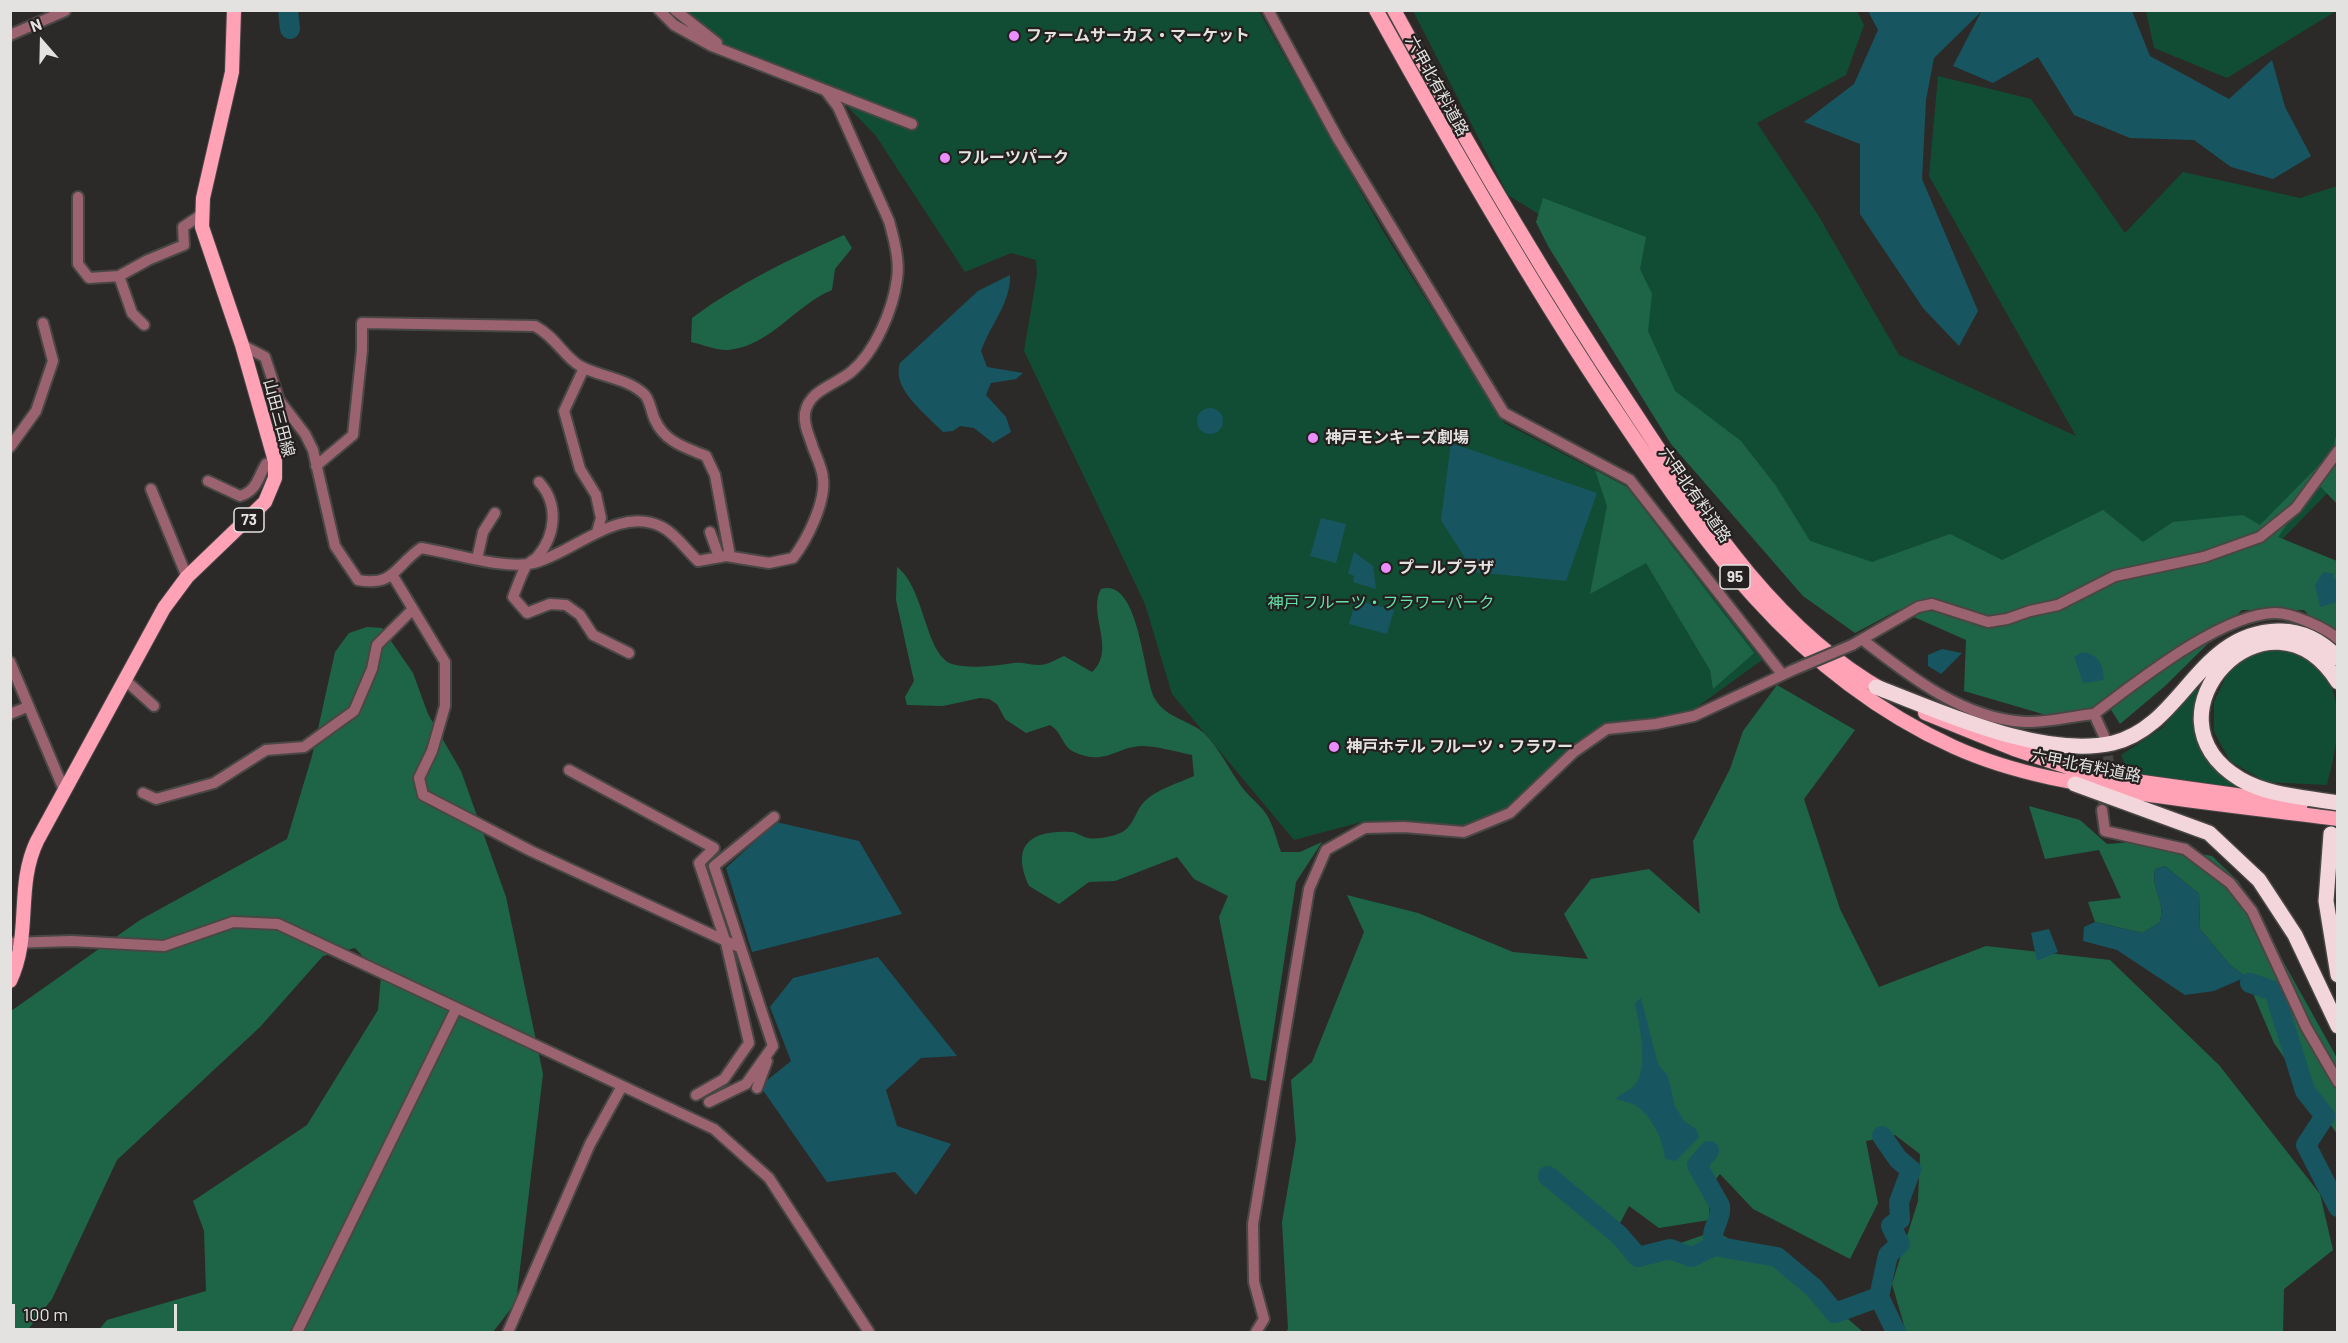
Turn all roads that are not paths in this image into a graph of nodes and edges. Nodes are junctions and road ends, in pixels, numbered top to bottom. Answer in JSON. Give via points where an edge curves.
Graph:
{"nodes":[{"id":1,"x":234,"y":10,"type":"edge"},
{"id":2,"x":659,"y":10,"type":"edge"},
{"id":3,"x":675,"y":10,"type":"edge"},
{"id":4,"x":1268,"y":10,"type":"edge"},
{"id":5,"x":1376,"y":10,"type":"edge"},
{"id":6,"x":1394,"y":10,"type":"edge"},
{"id":7,"x":65,"y":11,"type":"edge"},
{"id":8,"x":10,"y":35,"type":"edge"},
{"id":9,"x":740,"y":57,"type":"junction"},
{"id":10,"x":826,"y":91,"type":"junction"},
{"id":11,"x":912,"y":124,"type":"dead end"},
{"id":12,"x":78,"y":197,"type":"dead end"},
{"id":13,"x":201,"y":215,"type":"junction"},
{"id":14,"x":119,"y":276,"type":"junction"},
{"id":15,"x":43,"y":323,"type":"dead end"},
{"id":16,"x":144,"y":325,"type":"dead end"},
{"id":17,"x":242,"y":345,"type":"junction"},
{"id":18,"x":584,"y":368,"type":"junction"},
{"id":19,"x":10,"y":447,"type":"edge"},
{"id":20,"x":2337,"y":451,"type":"edge"},
{"id":21,"x":274,"y":461,"type":"junction"},
{"id":22,"x":316,"y":466,"type":"junction"},
{"id":23,"x":208,"y":481,"type":"dead end"},
{"id":24,"x":539,"y":482,"type":"dead end"},
{"id":25,"x":151,"y":489,"type":"dead end"},
{"id":26,"x":495,"y":513,"type":"dead end"},
{"id":27,"x":597,"y":532,"type":"junction"},
{"id":28,"x":710,"y":532,"type":"dead end"},
{"id":29,"x":724,"y":557,"type":"junction"},
{"id":30,"x":477,"y":559,"type":"junction"},
{"id":31,"x":527,"y":564,"type":"junction"},
{"id":32,"x":393,"y":576,"type":"junction"},
{"id":33,"x":187,"y":577,"type":"junction"},
{"id":34,"x":412,"y":610,"type":"junction"},
{"id":35,"x":2337,"y":639,"type":"edge"},
{"id":36,"x":1857,"y":642,"type":"junction"},
{"id":37,"x":629,"y":653,"type":"dead end"},
{"id":38,"x":2337,"y":658,"type":"edge"},
{"id":39,"x":10,"y":662,"type":"edge"},
{"id":40,"x":1787,"y":672,"type":"junction"},
{"id":41,"x":124,"y":678,"type":"junction"},
{"id":42,"x":2337,"y":682,"type":"edge"},
{"id":43,"x":1876,"y":687,"type":"junction"},
{"id":44,"x":154,"y":706,"type":"dead end"},
{"id":45,"x":27,"y":707,"type":"junction"},
{"id":46,"x":10,"y":714,"type":"edge"},
{"id":47,"x":2094,"y":714,"type":"junction"},
{"id":48,"x":2104,"y":736,"type":"tunnel mouth"},
{"id":49,"x":569,"y":770,"type":"dead end"},
{"id":50,"x":2075,"y":784,"type":"junction"},
{"id":51,"x":64,"y":790,"type":"junction"},
{"id":52,"x":143,"y":793,"type":"dead end"},
{"id":53,"x":2337,"y":803,"type":"edge"},
{"id":54,"x":2337,"y":809,"type":"edge"},
{"id":55,"x":2102,"y":810,"type":"tunnel mouth"},
{"id":56,"x":774,"y":817,"type":"dead end"},
{"id":57,"x":2334,"y":826,"type":"edge"},
{"id":58,"x":726,"y":943,"type":"junction"},
{"id":59,"x":16,"y":944,"type":"edge"},
{"id":60,"x":739,"y":947,"type":"junction"},
{"id":61,"x":2337,"y":975,"type":"edge"},
{"id":62,"x":10,"y":981,"type":"edge"},
{"id":63,"x":456,"y":1009,"type":"junction"},
{"id":64,"x":2337,"y":1026,"type":"edge"},
{"id":65,"x":773,"y":1046,"type":"junction"},
{"id":66,"x":2337,"y":1082,"type":"edge"},
{"id":67,"x":621,"y":1086,"type":"junction"},
{"id":68,"x":757,"y":1088,"type":"dead end"},
{"id":69,"x":696,"y":1095,"type":"dead end"},
{"id":70,"x":709,"y":1102,"type":"dead end"},
{"id":71,"x":297,"y":1332,"type":"edge"},
{"id":72,"x":508,"y":1332,"type":"edge"},
{"id":73,"x":869,"y":1332,"type":"edge"},
{"id":74,"x":1256,"y":1332,"type":"edge"}],
"edges":[{"from":1,"to":13,"type":"main road","name":"山田三田線","number":"73","via":[[228,97],[209,166]]},
{"from":2,"to":9,"type":"street","via":[[688,35]]},
{"from":3,"to":9,"type":"street"},
{"from":4,"to":40,"type":"street","via":[[1338,139],[1504,413],[1630,480]]},
{"from":5,"to":50,"type":"main road","name":"六甲北有料道路","number":"95","via":[[1448,140],[1564,332],[1676,500],[1756,603],[1800,646],[1906,723],[2010,768]]},
{"from":6,"to":43,"type":"main road","name":"六甲北有料道路","number":"95","via":[[1529,249],[1688,492],[1769,595],[1811,638]]},
{"from":7,"to":8,"type":"street"},
{"from":9,"to":10,"type":"street"},
{"from":10,"to":11,"type":"street"},
{"from":10,"to":29,"type":"street","via":[[838,107],[889,221],[898,277],[887,314],[866,354],[851,372],[813,396],[805,410],[804,421],[824,479],[803,544],[794,558],[782,563]]},
{"from":12,"to":14,"type":"street","via":[[78,264],[89,278]]},
{"from":13,"to":14,"type":"street","via":[[183,227],[184,245]]},
{"from":13,"to":17,"type":"main road","name":"山田三田線","number":"73","via":[[204,238]]},
{"from":14,"to":16,"type":"street","via":[[132,312]]},
{"from":15,"to":19,"type":"street","via":[[53,361],[36,411]]},
{"from":17,"to":21,"type":"main road","name":"山田三田線","number":"73"},
{"from":17,"to":22,"type":"street","via":[[265,357],[279,400],[305,434]]},
{"from":18,"to":22,"type":"street","via":[[551,334],[535,326],[362,323],[363,350],[353,435]]},
{"from":18,"to":27,"type":"street","via":[[564,411],[580,469],[596,495],[601,518]]},
{"from":18,"to":29,"type":"street","via":[[622,381],[645,395],[669,441],[706,456],[715,475]]},
{"from":20,"to":36,"type":"street","via":[[2296,508],[2260,537],[2204,557],[2115,576],[2058,605],[2007,619],[1988,622],[1932,603],[1917,607]]},
{"from":21,"to":23,"type":"street","via":[[266,464],[248,494],[240,496]]},
{"from":21,"to":33,"type":"main road","name":"山田三田線","number":"73","via":[[275,478],[265,502]]},
{"from":22,"to":32,"type":"street","via":[[335,546],[345,566],[357,580],[374,583]]},
{"from":24,"to":31,"type":"street","via":[[547,491],[554,513],[551,532]]},
{"from":25,"to":33,"type":"street"},
{"from":26,"to":30,"type":"street","via":[[483,532]]},
{"from":27,"to":29,"type":"street","via":[[624,523],[661,526],[698,561]]},
{"from":27,"to":31,"type":"street","via":[[568,550]]},
{"from":28,"to":29,"type":"street"},
{"from":30,"to":31,"type":"street"},
{"from":30,"to":32,"type":"street","via":[[422,548],[406,559]]},
{"from":31,"to":37,"type":"street","via":[[513,597],[527,613],[550,604],[566,605],[580,615],[593,635]]},
{"from":32,"to":34,"type":"street"},
{"from":33,"to":41,"type":"main road","name":"山田三田線","number":"73","via":[[149,632]]},
{"from":34,"to":52,"type":"street","via":[[377,645],[372,669],[354,711],[304,747],[266,750],[214,783],[156,799]]},
{"from":34,"to":58,"type":"street","via":[[444,662],[445,706],[432,751],[419,778],[423,795]]},
{"from":35,"to":47,"type":"street","via":[[2326,628],[2276,613],[2235,622],[2157,667]]},
{"from":36,"to":40,"type":"street","bridge":true},
{"from":36,"to":47,"type":"street","via":[[1938,693],[1990,718],[2027,722]]},
{"from":38,"to":43,"type":"highway","via":[[2308,636],[2287,631],[2253,634],[2234,642],[2207,662],[2144,728],[2113,742],[2089,745],[2034,741],[1993,730]]},
{"from":39,"to":45,"type":"street"},
{"from":40,"to":74,"type":"street","via":[[1694,716],[1606,729],[1574,752],[1510,813],[1464,832],[1365,828],[1326,850],[1310,889],[1253,1224],[1254,1282],[1264,1319]]},
{"from":41,"to":44,"type":"street"},
{"from":41,"to":51,"type":"main road","name":"山田三田線","number":"73"},
{"from":42,"to":53,"type":"highway","via":[[2327,665],[2296,645],[2259,645],[2240,651],[2215,673],[2201,718],[2204,737],[2213,754],[2241,779],[2264,790]]},
{"from":43,"to":54,"type":"main road","name":"六甲北有料道路","number":"95","via":[[1961,730],[2092,775]]},
{"from":45,"to":46,"type":"street"},
{"from":45,"to":51,"type":"street"},
{"from":47,"to":48,"type":"street"},
{"from":49,"to":58,"type":"street","via":[[714,848],[699,862]]},
{"from":50,"to":57,"type":"main road","name":"六甲北有料道路","number":"95"},
{"from":50,"to":64,"type":"highway","via":[[2208,833],[2259,880],[2295,935]]},
{"from":51,"to":59,"type":"main road","name":"山田三田線","number":"73","via":[[26,871]]},
{"from":55,"to":66,"type":"street","via":[[2105,831],[2185,849],[2230,883],[2252,911],[2306,1027]]},
{"from":56,"to":60,"type":"street","via":[[714,866]]},
{"from":57,"to":61,"type":"highway","via":[[2326,901]]},
{"from":58,"to":60,"type":"street"},
{"from":58,"to":69,"type":"street","via":[[749,1042],[724,1079]]},
{"from":59,"to":62,"type":"main road","name":"山田三田線","number":"73","via":[[19,961]]},
{"from":59,"to":63,"type":"street","via":[[71,941],[164,946],[233,922],[278,924]]},
{"from":60,"to":65,"type":"street"},
{"from":63,"to":67,"type":"street"},
{"from":63,"to":71,"type":"street"},
{"from":65,"to":68,"type":"street"},
{"from":65,"to":70,"type":"street","via":[[746,1084]]},
{"from":67,"to":72,"type":"street","via":[[590,1144]]},
{"from":67,"to":73,"type":"street","via":[[714,1130],[769,1178]]}]}
